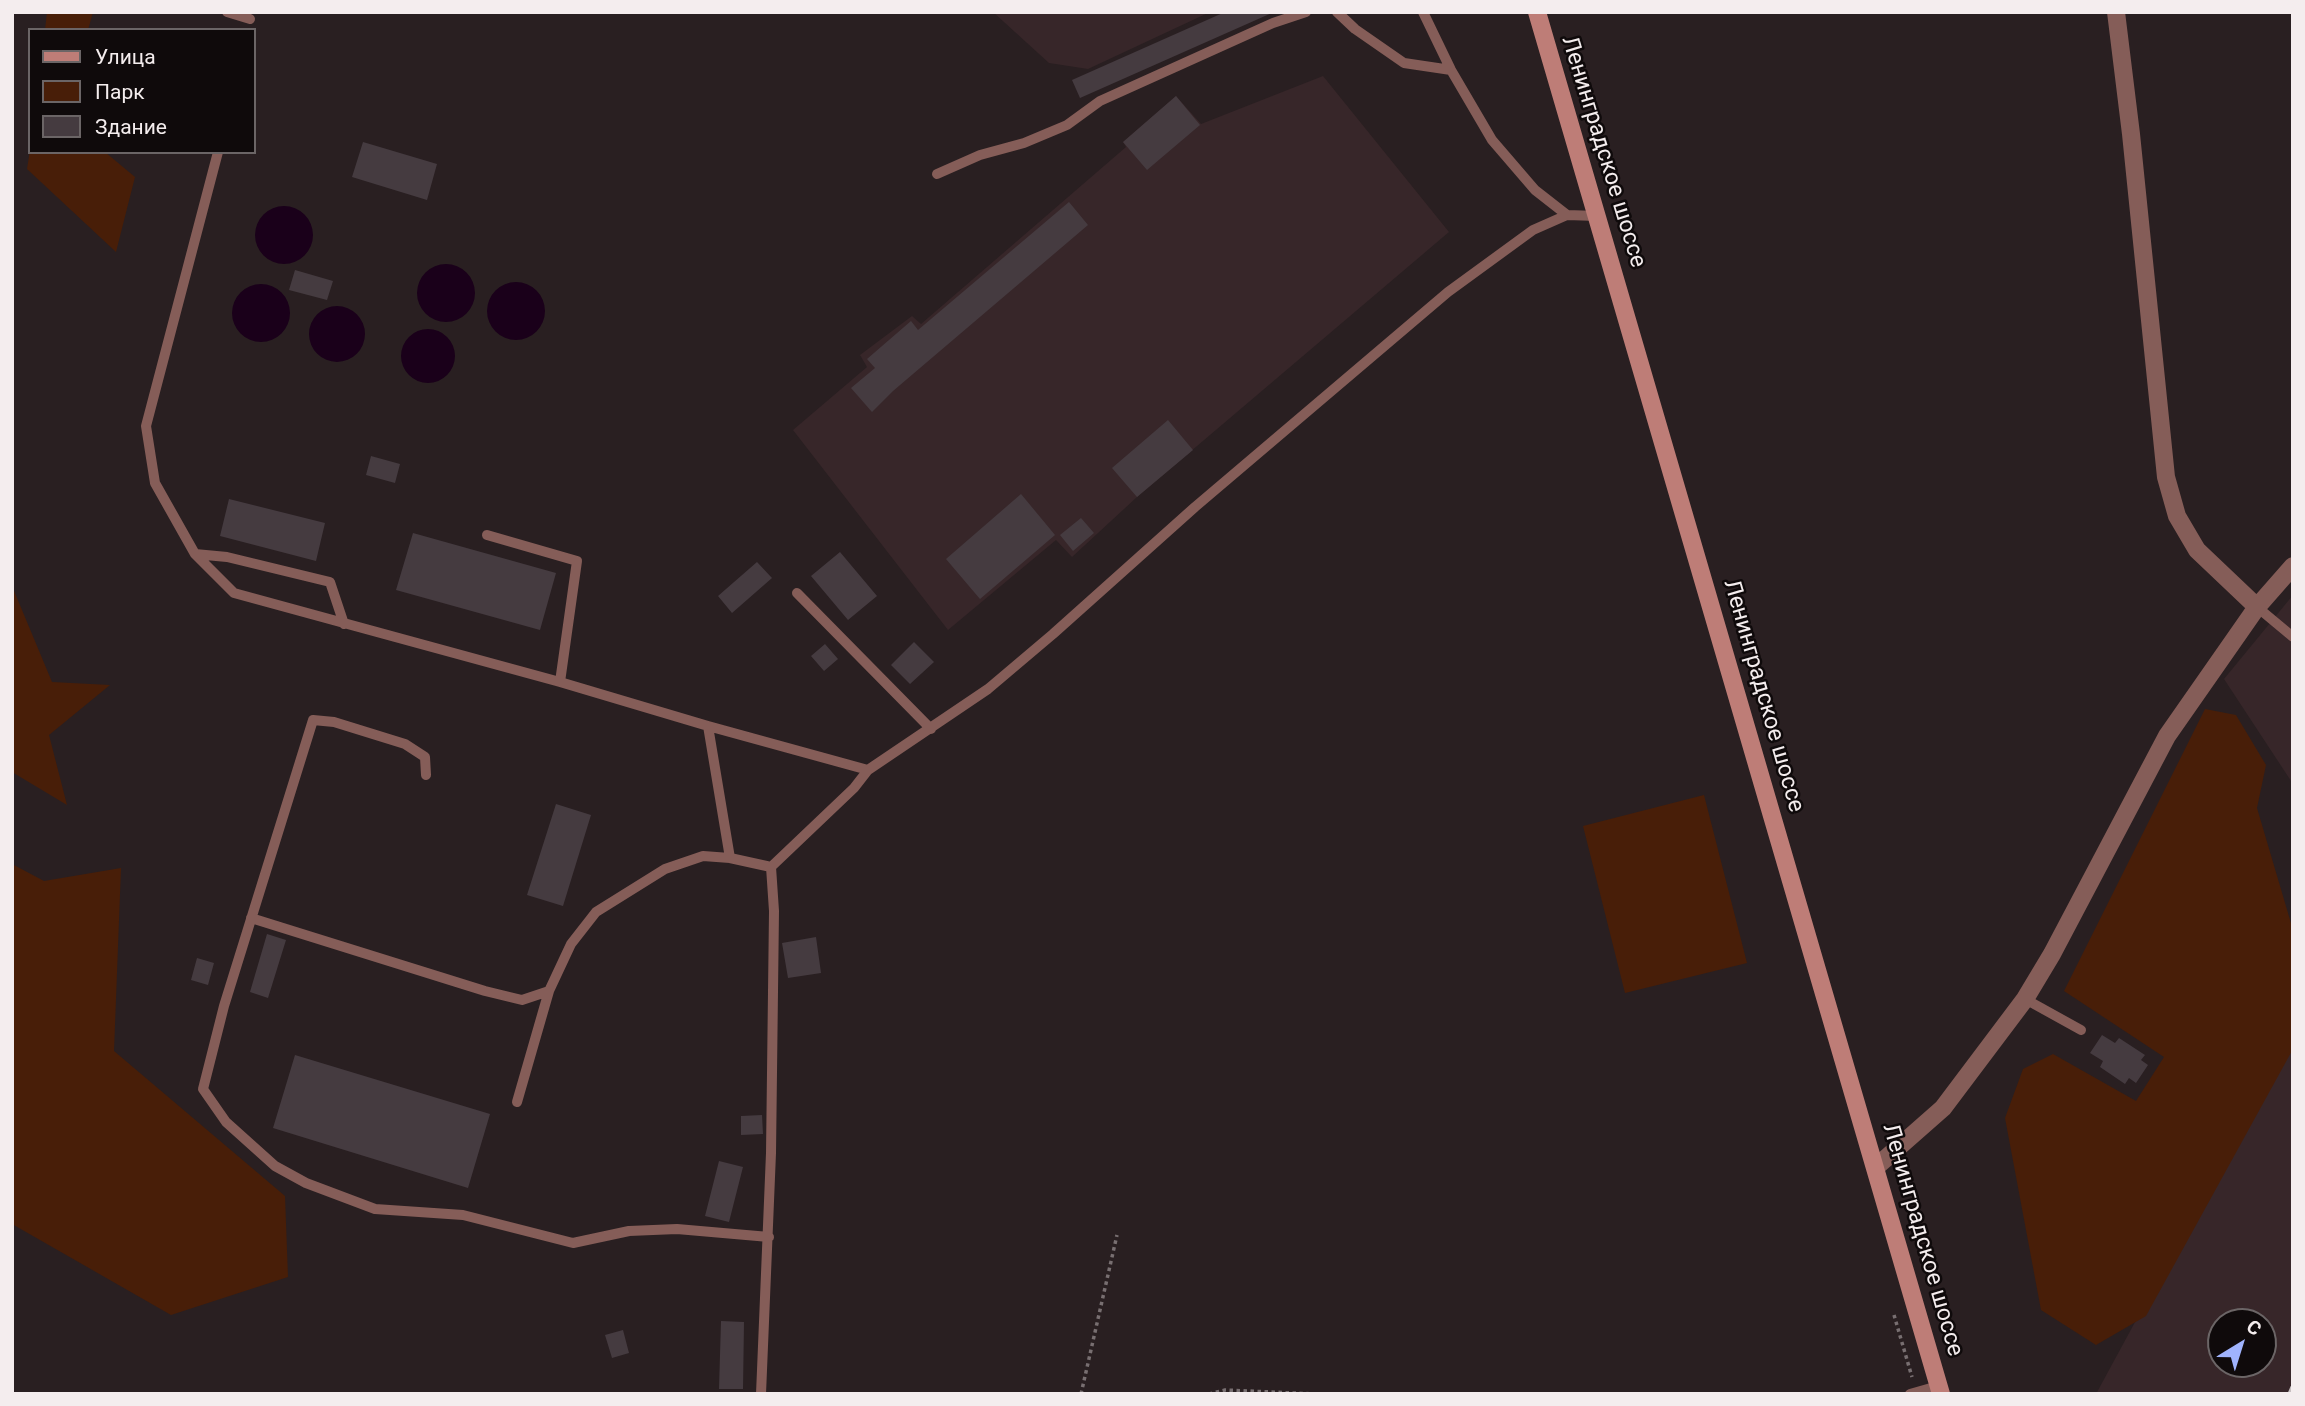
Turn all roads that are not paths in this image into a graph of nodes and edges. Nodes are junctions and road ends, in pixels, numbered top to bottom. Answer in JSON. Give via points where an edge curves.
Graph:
{"nodes":[{"id":1,"x":228,"y":12,"type":"edge"},
{"id":2,"x":1306,"y":12,"type":"edge"},
{"id":3,"x":1337,"y":12,"type":"edge"},
{"id":4,"x":1423,"y":12,"type":"edge"},
{"id":5,"x":1537,"y":12,"type":"edge"},
{"id":6,"x":2116,"y":12,"type":"edge"},
{"id":7,"x":250,"y":20,"type":"edge"},
{"id":8,"x":1451,"y":70,"type":"junction"},
{"id":9,"x":217,"y":154,"type":"edge"},
{"id":10,"x":937,"y":174,"type":"dead end"},
{"id":11,"x":1567,"y":215,"type":"junction"},
{"id":12,"x":1597,"y":216,"type":"junction"},
{"id":13,"x":487,"y":534,"type":"dead end"},
{"id":14,"x":195,"y":554,"type":"junction"},
{"id":15,"x":2293,"y":566,"type":"edge"},
{"id":16,"x":797,"y":593,"type":"dead end"},
{"id":17,"x":2257,"y":607,"type":"junction"},
{"id":18,"x":344,"y":624,"type":"junction"},
{"id":19,"x":2293,"y":637,"type":"edge"},
{"id":20,"x":560,"y":682,"type":"junction"},
{"id":21,"x":708,"y":726,"type":"junction"},
{"id":22,"x":931,"y":729,"type":"junction"},
{"id":23,"x":868,"y":770,"type":"junction"},
{"id":24,"x":426,"y":775,"type":"dead end"},
{"id":25,"x":730,"y":858,"type":"junction"},
{"id":26,"x":771,"y":867,"type":"junction"},
{"id":27,"x":251,"y":918,"type":"junction"},
{"id":28,"x":549,"y":991,"type":"junction"},
{"id":29,"x":2025,"y":999,"type":"junction"},
{"id":30,"x":2081,"y":1030,"type":"dead end"},
{"id":31,"x":517,"y":1102,"type":"dead end"},
{"id":32,"x":1876,"y":1167,"type":"junction"},
{"id":33,"x":769,"y":1237,"type":"junction"},
{"id":34,"x":1939,"y":1390,"type":"edge"},
{"id":35,"x":1913,"y":1393,"type":"edge"},
{"id":36,"x":761,"y":1394,"type":"edge"}],
"edges":[{"from":1,"to":7,"type":"lane"},
{"from":2,"to":10,"type":"lane","via":[[1100,101],[1067,125]]},
{"from":3,"to":8,"type":"lane","via":[[1404,63]]},
{"from":4,"to":8,"type":"lane"},
{"from":5,"to":12,"type":"main road","name":"Ленинградское шоссе"},
{"from":6,"to":17,"type":"street","via":[[2166,477],[2177,516],[2197,550]]},
{"from":8,"to":11,"type":"lane","via":[[1492,140],[1535,190]]},
{"from":9,"to":14,"type":"lane","via":[[146,426],[155,482]]},
{"from":11,"to":12,"type":"lane"},
{"from":11,"to":22,"type":"lane","via":[[1534,230],[1448,292],[1053,634]]},
{"from":12,"to":32,"type":"main road","name":"Ленинградское шоссе"},
{"from":13,"to":20,"type":"lane","via":[[576,561]]},
{"from":14,"to":18,"type":"lane","via":[[234,593]]},
{"from":14,"to":18,"type":"lane","via":[[227,557],[330,582]]},
{"from":15,"to":17,"type":"street"},
{"from":16,"to":22,"type":"lane"},
{"from":17,"to":19,"type":"lane"},
{"from":17,"to":29,"type":"street","via":[[2167,736]]},
{"from":18,"to":20,"type":"lane"},
{"from":20,"to":21,"type":"lane"},
{"from":21,"to":23,"type":"lane"},
{"from":21,"to":25,"type":"lane"},
{"from":22,"to":23,"type":"lane"},
{"from":23,"to":26,"type":"lane"},
{"from":24,"to":27,"type":"lane","via":[[425,757],[405,744],[313,720]]},
{"from":25,"to":26,"type":"lane"},
{"from":25,"to":28,"type":"lane","via":[[703,856],[666,869],[596,912],[571,944]]},
{"from":26,"to":33,"type":"lane"},
{"from":27,"to":28,"type":"lane","via":[[485,991],[522,1000]]},
{"from":27,"to":33,"type":"lane","via":[[204,1088],[226,1122],[275,1166],[375,1209],[463,1215],[573,1243],[629,1231],[677,1229]]},
{"from":28,"to":31,"type":"lane"},
{"from":29,"to":30,"type":"lane"},
{"from":29,"to":32,"type":"street","via":[[1943,1108]]},
{"from":32,"to":34,"type":"main road","name":"Ленинградское шоссе"},
{"from":33,"to":36,"type":"lane"},
{"from":34,"to":35,"type":"lane"}]}
